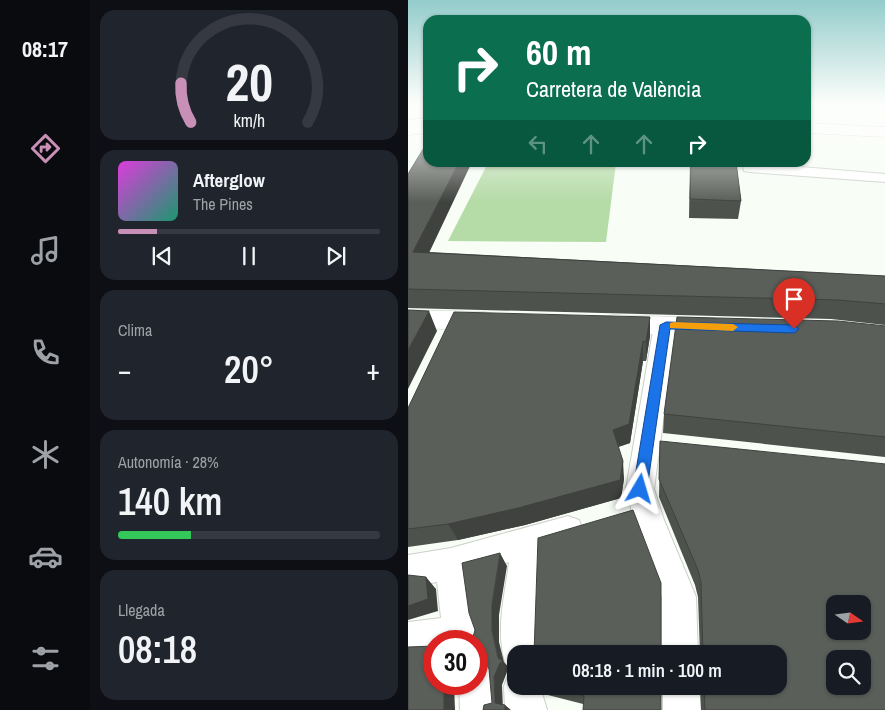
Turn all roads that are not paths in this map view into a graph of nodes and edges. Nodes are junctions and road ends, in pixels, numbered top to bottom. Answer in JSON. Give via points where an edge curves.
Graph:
{"nodes":[{"id":1,"x":750,"y":167,"type":"edge"},
{"id":2,"x":886,"y":178,"type":"edge"},
{"id":3,"x":408,"y":319,"type":"edge"},
{"id":4,"x":511,"y":322,"type":"edge"},
{"id":5,"x":588,"y":323,"type":"edge"},
{"id":6,"x":666,"y":325,"type":"junction"},
{"id":7,"x":734,"y":327,"type":"edge"},
{"id":8,"x":646,"y":445,"type":"junction"},
{"id":9,"x":674,"y":448,"type":"edge"},
{"id":10,"x":618,"y":515,"type":"junction"},
{"id":11,"x":526,"y":542,"type":"junction"},
{"id":12,"x":451,"y":564,"type":"junction"},
{"id":13,"x":408,"y":570,"type":"edge"},
{"id":14,"x":462,"y":630,"type":"edge"},
{"id":15,"x":423,"y":638,"type":"edge"},
{"id":16,"x":408,"y":639,"type":"edge"},
{"id":17,"x":519,"y":645,"type":"edge"},
{"id":18,"x":680,"y":645,"type":"edge"},
{"id":19,"x":478,"y":695,"type":"edge"},
{"id":20,"x":523,"y":695,"type":"edge"},
{"id":21,"x":681,"y":695,"type":"edge"},
{"id":22,"x":479,"y":710,"type":"edge"},
{"id":23,"x":528,"y":710,"type":"edge"},
{"id":24,"x":682,"y":710,"type":"edge"}],
"edges":[{"from":1,"to":2,"type":"street"},
{"from":3,"to":4,"type":"street","via":[[450,329]]},
{"from":5,"to":6,"type":"street"},
{"from":6,"to":7,"type":"street"},
{"from":6,"to":8,"type":"street"},
{"from":8,"to":9,"type":"street"},
{"from":8,"to":10,"type":"street","via":[[640,489]]},
{"from":10,"to":11,"type":"street"},
{"from":10,"to":18,"type":"street","via":[[679,596]]},
{"from":11,"to":12,"type":"street"},
{"from":11,"to":17,"type":"street","via":[[518,623]]},
{"from":12,"to":13,"type":"street"},
{"from":12,"to":14,"type":"street"},
{"from":15,"to":16,"type":"street"},
{"from":19,"to":22,"type":"street"},
{"from":20,"to":23,"type":"street","via":[[524,709]]},
{"from":21,"to":24,"type":"street"}]}
